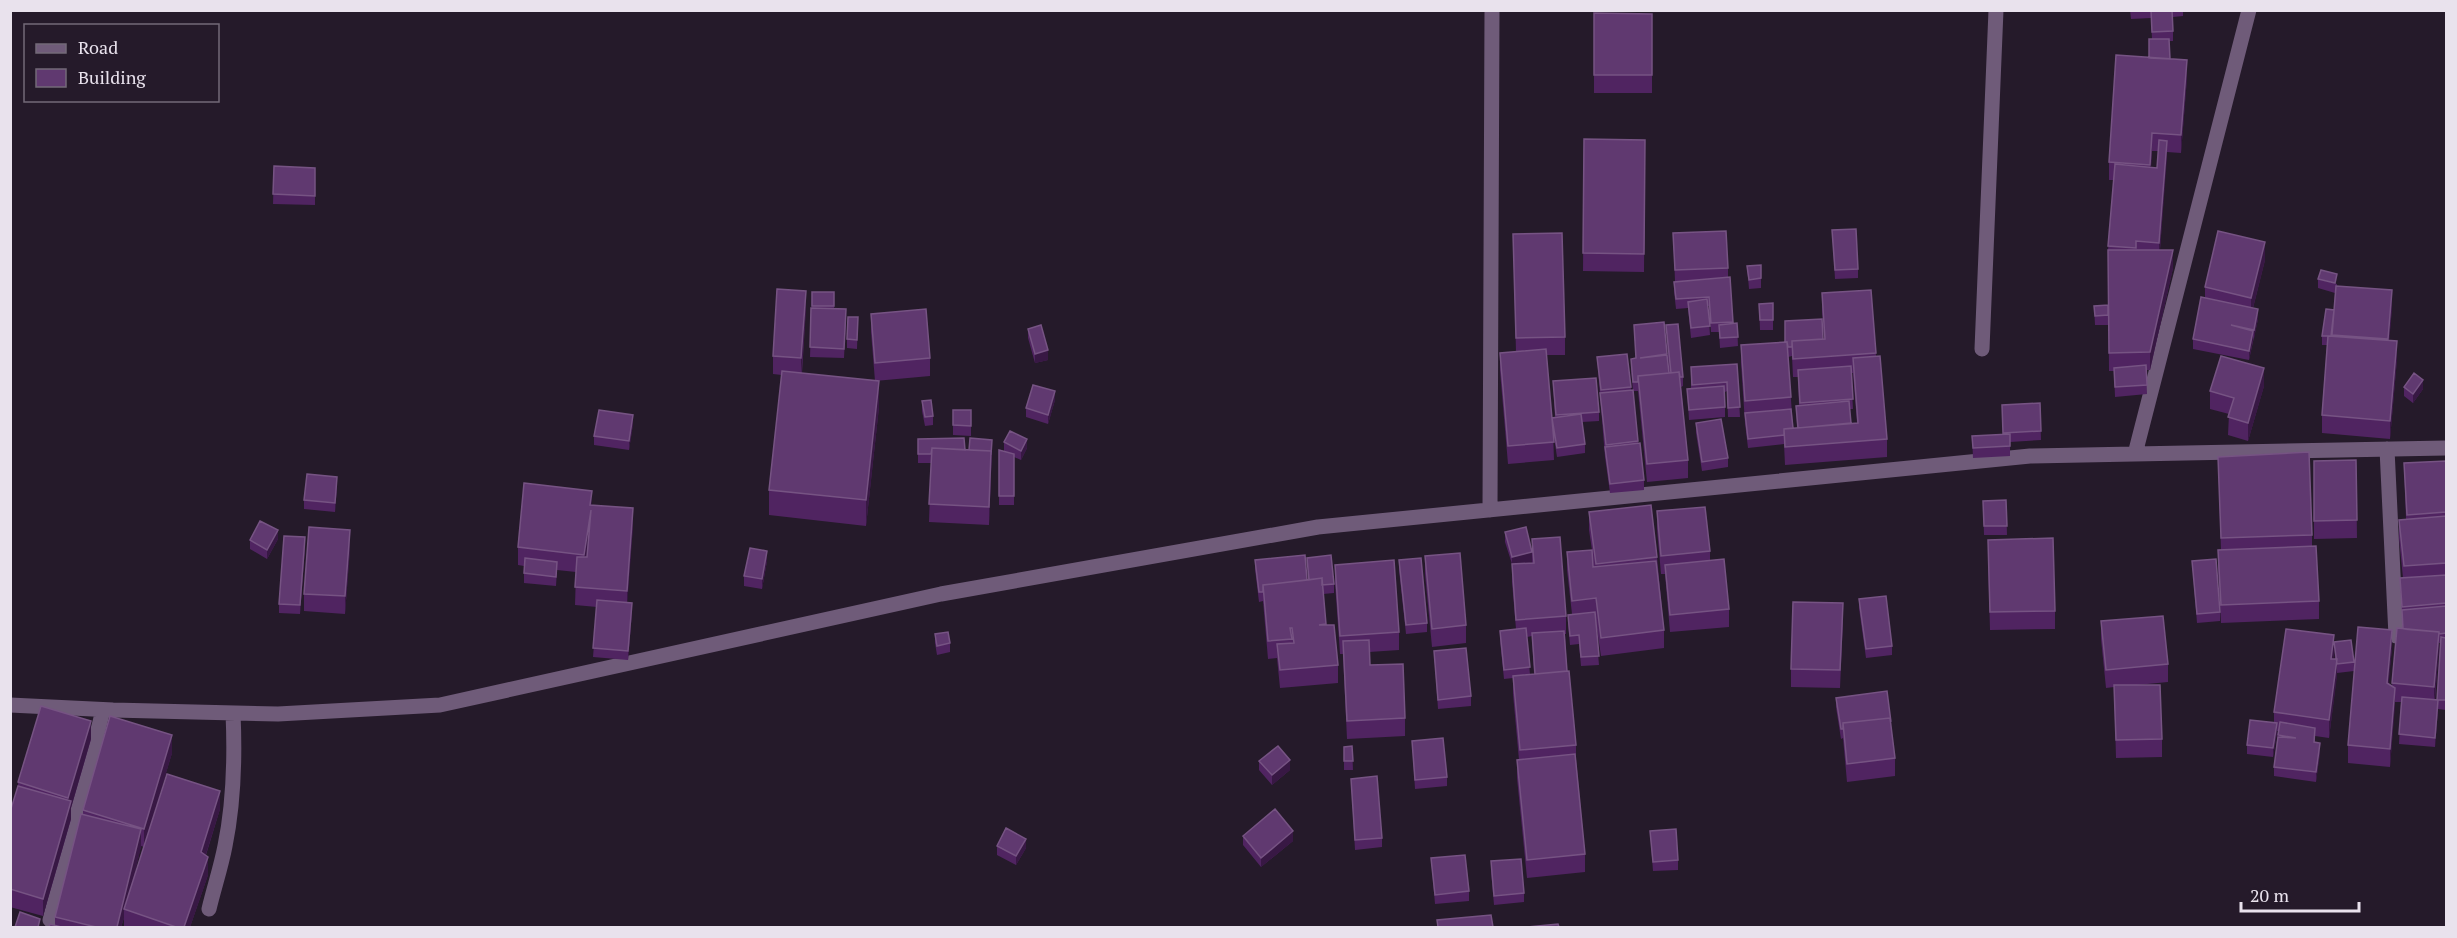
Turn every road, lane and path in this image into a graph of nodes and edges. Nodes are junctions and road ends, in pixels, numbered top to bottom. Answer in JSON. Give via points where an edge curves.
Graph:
{"nodes":[{"id":1,"x":1492,"y":10,"type":"edge"},
{"id":2,"x":1996,"y":10,"type":"edge"},
{"id":3,"x":2248,"y":10,"type":"edge"},
{"id":4,"x":1982,"y":349,"type":"dead end"},
{"id":5,"x":2446,"y":448,"type":"edge"},
{"id":6,"x":2387,"y":449,"type":"junction"},
{"id":7,"x":2135,"y":454,"type":"junction"},
{"id":8,"x":1490,"y":510,"type":"junction"},
{"id":9,"x":2396,"y":636,"type":"edge"},
{"id":10,"x":10,"y":705,"type":"edge"},
{"id":11,"x":103,"y":710,"type":"junction"},
{"id":12,"x":233,"y":713,"type":"junction"},
{"id":13,"x":209,"y":909,"type":"dead end"},
{"id":14,"x":50,"y":920,"type":"dead end"}],
"edges":[{"from":1,"to":8,"type":"street"},
{"from":2,"to":4,"type":"street"},
{"from":3,"to":7,"type":"street"},
{"from":5,"to":6,"type":"street"},
{"from":6,"to":7,"type":"street"},
{"from":6,"to":9,"type":"street"},
{"from":7,"to":8,"type":"street","via":[[2030,456]]},
{"from":8,"to":12,"type":"street","via":[[1318,527],[953,592],[440,705]]},
{"from":10,"to":11,"type":"street"},
{"from":11,"to":12,"type":"street"},
{"from":11,"to":14,"type":"street"},
{"from":12,"to":13,"type":"street","via":[[232,801]]}]}
